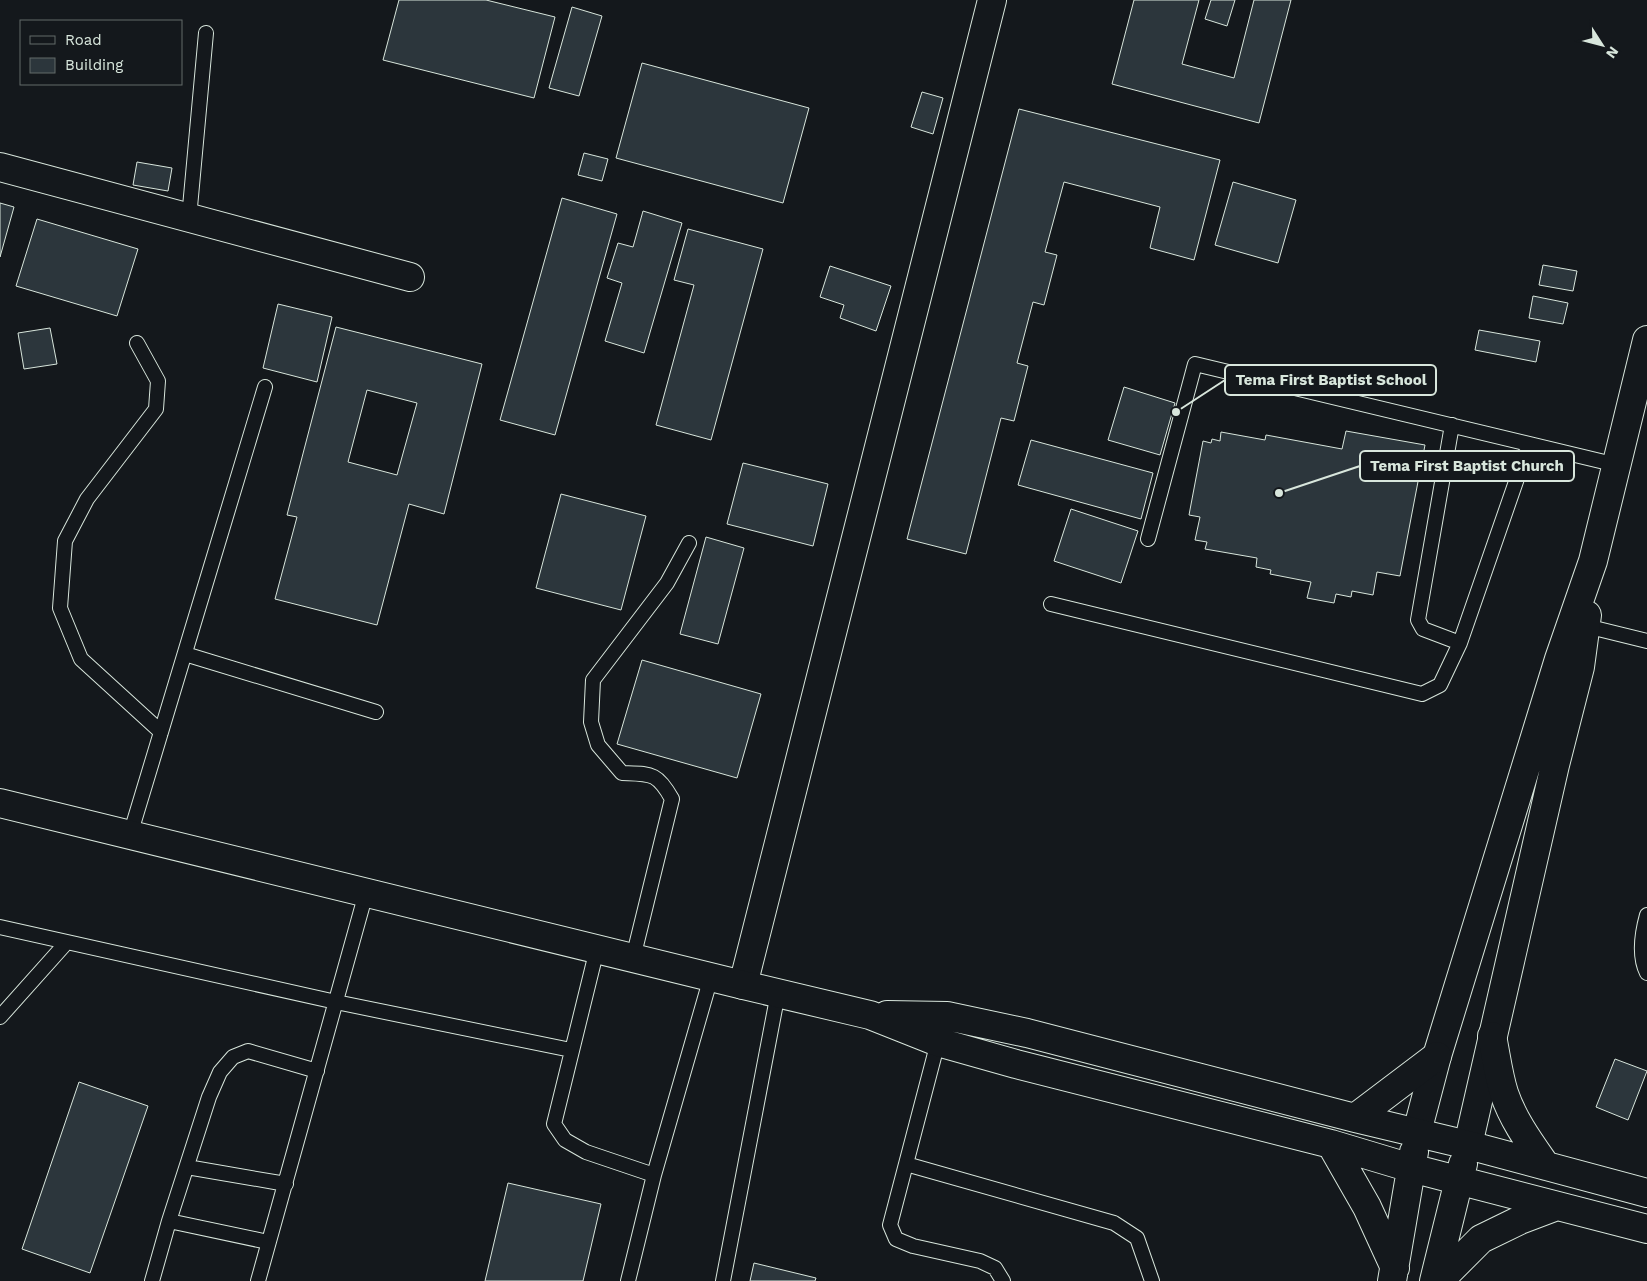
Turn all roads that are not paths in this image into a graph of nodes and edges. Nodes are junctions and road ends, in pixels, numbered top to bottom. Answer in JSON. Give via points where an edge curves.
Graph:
{"nodes":[{"id":1,"x":992,"y":0,"type":"edge"},
{"id":2,"x":206,"y":33,"type":"dead end"},
{"id":3,"x":0,"y":167,"type":"edge"},
{"id":4,"x":189,"y":218,"type":"junction"},
{"id":5,"x":410,"y":277,"type":"dead end"},
{"id":6,"x":1647,"y":340,"type":"edge"},
{"id":7,"x":137,"y":342,"type":"dead end"},
{"id":8,"x":265,"y":386,"type":"dead end"},
{"id":9,"x":1452,"y":425,"type":"junction"},
{"id":10,"x":1529,"y":444,"type":"junction"},
{"id":11,"x":1617,"y":466,"type":"junction"},
{"id":12,"x":1148,"y":539,"type":"dead end"},
{"id":13,"x":689,"y":543,"type":"dead end"},
{"id":14,"x":1593,"y":561,"type":"junction"},
{"id":15,"x":1052,"y":604,"type":"dead end"},
{"id":16,"x":1586,"y":626,"type":"junction"},
{"id":17,"x":1647,"y":641,"type":"edge"},
{"id":18,"x":1460,"y":643,"type":"junction"},
{"id":19,"x":185,"y":654,"type":"junction"},
{"id":20,"x":376,"y":712,"type":"dead end"},
{"id":21,"x":161,"y":732,"type":"junction"},
{"id":22,"x":0,"y":803,"type":"edge"},
{"id":23,"x":130,"y":835,"type":"junction"},
{"id":24,"x":366,"y":893,"type":"junction"},
{"id":25,"x":1647,"y":915,"type":"edge"},
{"id":26,"x":0,"y":927,"type":"edge"},
{"id":27,"x":66,"y":942,"type":"junction"},
{"id":28,"x":596,"y":949,"type":"junction"},
{"id":29,"x":633,"y":958,"type":"junction"},
{"id":30,"x":1647,"y":973,"type":"edge"},
{"id":31,"x":711,"y":977,"type":"junction"},
{"id":32,"x":744,"y":985,"type":"junction"},
{"id":33,"x":778,"y":993,"type":"junction"},
{"id":34,"x":336,"y":1002,"type":"junction"},
{"id":35,"x":870,"y":1015,"type":"junction"},
{"id":36,"x":948,"y":1016,"type":"junction"},
{"id":37,"x":0,"y":1017,"type":"edge"},
{"id":38,"x":1492,"y":1036,"type":"junction"},
{"id":39,"x":938,"y":1042,"type":"junction"},
{"id":40,"x":571,"y":1050,"type":"junction"},
{"id":41,"x":1437,"y":1056,"type":"junction"},
{"id":42,"x":317,"y":1071,"type":"junction"},
{"id":43,"x":1355,"y":1118,"type":"junction"},
{"id":44,"x":1417,"y":1132,"type":"junction"},
{"id":45,"x":1332,"y":1144,"type":"junction"},
{"id":46,"x":1468,"y":1145,"type":"junction"},
{"id":47,"x":906,"y":1164,"type":"junction"},
{"id":48,"x":1546,"y":1166,"type":"junction"},
{"id":49,"x":187,"y":1167,"type":"junction"},
{"id":50,"x":1411,"y":1168,"type":"junction"},
{"id":51,"x":654,"y":1175,"type":"junction"},
{"id":52,"x":1459,"y":1181,"type":"junction"},
{"id":53,"x":286,"y":1184,"type":"junction"},
{"id":54,"x":1647,"y":1193,"type":"edge"},
{"id":55,"x":1557,"y":1206,"type":"junction"},
{"id":56,"x":169,"y":1221,"type":"junction"},
{"id":57,"x":1647,"y":1229,"type":"edge"},
{"id":58,"x":268,"y":1242,"type":"junction"},
{"id":59,"x":1394,"y":1274,"type":"edge"},
{"id":60,"x":259,"y":1279,"type":"edge"},
{"id":61,"x":152,"y":1281,"type":"edge"},
{"id":62,"x":274,"y":1281,"type":"edge"},
{"id":63,"x":628,"y":1281,"type":"edge"},
{"id":64,"x":723,"y":1281,"type":"edge"},
{"id":65,"x":1003,"y":1281,"type":"edge"},
{"id":66,"x":1152,"y":1281,"type":"edge"},
{"id":67,"x":1434,"y":1281,"type":"edge"},
{"id":68,"x":1439,"y":1281,"type":"edge"}],
"edges":[{"from":1,"to":32,"type":"main road"},
{"from":2,"to":4,"type":"lane"},
{"from":3,"to":4,"type":"main road"},
{"from":4,"to":5,"type":"main road"},
{"from":6,"to":11,"type":"main road"},
{"from":7,"to":21,"type":"lane","via":[[158,381],[156,409],[87,499],[65,541],[60,608],[81,658]]},
{"from":8,"to":19,"type":"lane"},
{"from":9,"to":10,"type":"lane"},
{"from":9,"to":12,"type":"lane","via":[[1195,364]]},
{"from":9,"to":18,"type":"lane","via":[[1418,620],[1423,630]]},
{"from":10,"to":11,"type":"lane"},
{"from":10,"to":18,"type":"lane"},
{"from":11,"to":14,"type":"main road"},
{"from":13,"to":29,"type":"lane","via":[[667,583],[593,680],[591,722],[598,745],[622,773],[647,774],[663,782],[672,799]]},
{"from":14,"to":16,"type":"main road"},
{"from":14,"to":41,"type":"main road","via":[[1559,659]]},
{"from":15,"to":18,"type":"lane","via":[[1422,694],[1440,685]]},
{"from":16,"to":17,"type":"lane"},
{"from":16,"to":38,"type":"main road","via":[[1580,667]]},
{"from":19,"to":20,"type":"lane"},
{"from":19,"to":21,"type":"lane"},
{"from":21,"to":23,"type":"lane"},
{"from":22,"to":23,"type":"main road"},
{"from":23,"to":24,"type":"main road"},
{"from":24,"to":28,"type":"main road"},
{"from":24,"to":34,"type":"lane"},
{"from":25,"to":30,"type":"lane","via":[[1641,937]]},
{"from":26,"to":27,"type":"lane"},
{"from":27,"to":34,"type":"lane"},
{"from":27,"to":37,"type":"lane"},
{"from":28,"to":29,"type":"main road"},
{"from":28,"to":40,"type":"lane"},
{"from":29,"to":31,"type":"main road"},
{"from":31,"to":32,"type":"main road"},
{"from":31,"to":51,"type":"lane"},
{"from":32,"to":33,"type":"main road"},
{"from":33,"to":35,"type":"main road"},
{"from":33,"to":64,"type":"lane"},
{"from":34,"to":40,"type":"lane"},
{"from":34,"to":42,"type":"lane"},
{"from":35,"to":36,"type":"main road"},
{"from":35,"to":39,"type":"main road"},
{"from":36,"to":39,"type":"lane"},
{"from":36,"to":43,"type":"main road","via":[[1027,1033]]},
{"from":38,"to":46,"type":"main road"},
{"from":38,"to":48,"type":"main road","via":[[1504,1092],[1521,1130]]},
{"from":39,"to":45,"type":"main road"},
{"from":39,"to":47,"type":"lane"},
{"from":40,"to":51,"type":"lane","via":[[554,1124],[565,1140],[586,1152]]},
{"from":41,"to":43,"type":"main road"},
{"from":41,"to":44,"type":"main road"},
{"from":42,"to":49,"type":"lane","via":[[248,1051],[233,1057],[220,1072],[209,1098]]},
{"from":42,"to":53,"type":"lane"},
{"from":43,"to":44,"type":"main road"},
{"from":44,"to":46,"type":"main road"},
{"from":44,"to":50,"type":"main road"},
{"from":45,"to":50,"type":"main road"},
{"from":45,"to":59,"type":"main road","via":[[1367,1207]]},
{"from":46,"to":48,"type":"main road"},
{"from":46,"to":52,"type":"main road"},
{"from":47,"to":65,"type":"lane","via":[[890,1225],[896,1239],[980,1261],[995,1268]]},
{"from":47,"to":66,"type":"lane","via":[[1114,1224],[1138,1238]]},
{"from":48,"to":54,"type":"main road"},
{"from":49,"to":53,"type":"lane"},
{"from":49,"to":56,"type":"lane"},
{"from":50,"to":52,"type":"main road"},
{"from":50,"to":59,"type":"main road"},
{"from":51,"to":63,"type":"lane"},
{"from":52,"to":55,"type":"main road"},
{"from":52,"to":67,"type":"main road"},
{"from":53,"to":58,"type":"lane"},
{"from":55,"to":57,"type":"main road"},
{"from":55,"to":68,"type":"main road","via":[[1481,1238]]},
{"from":56,"to":58,"type":"lane"},
{"from":56,"to":61,"type":"lane"},
{"from":58,"to":60,"type":"lane"},
{"from":60,"to":62,"type":"lane"}]}
